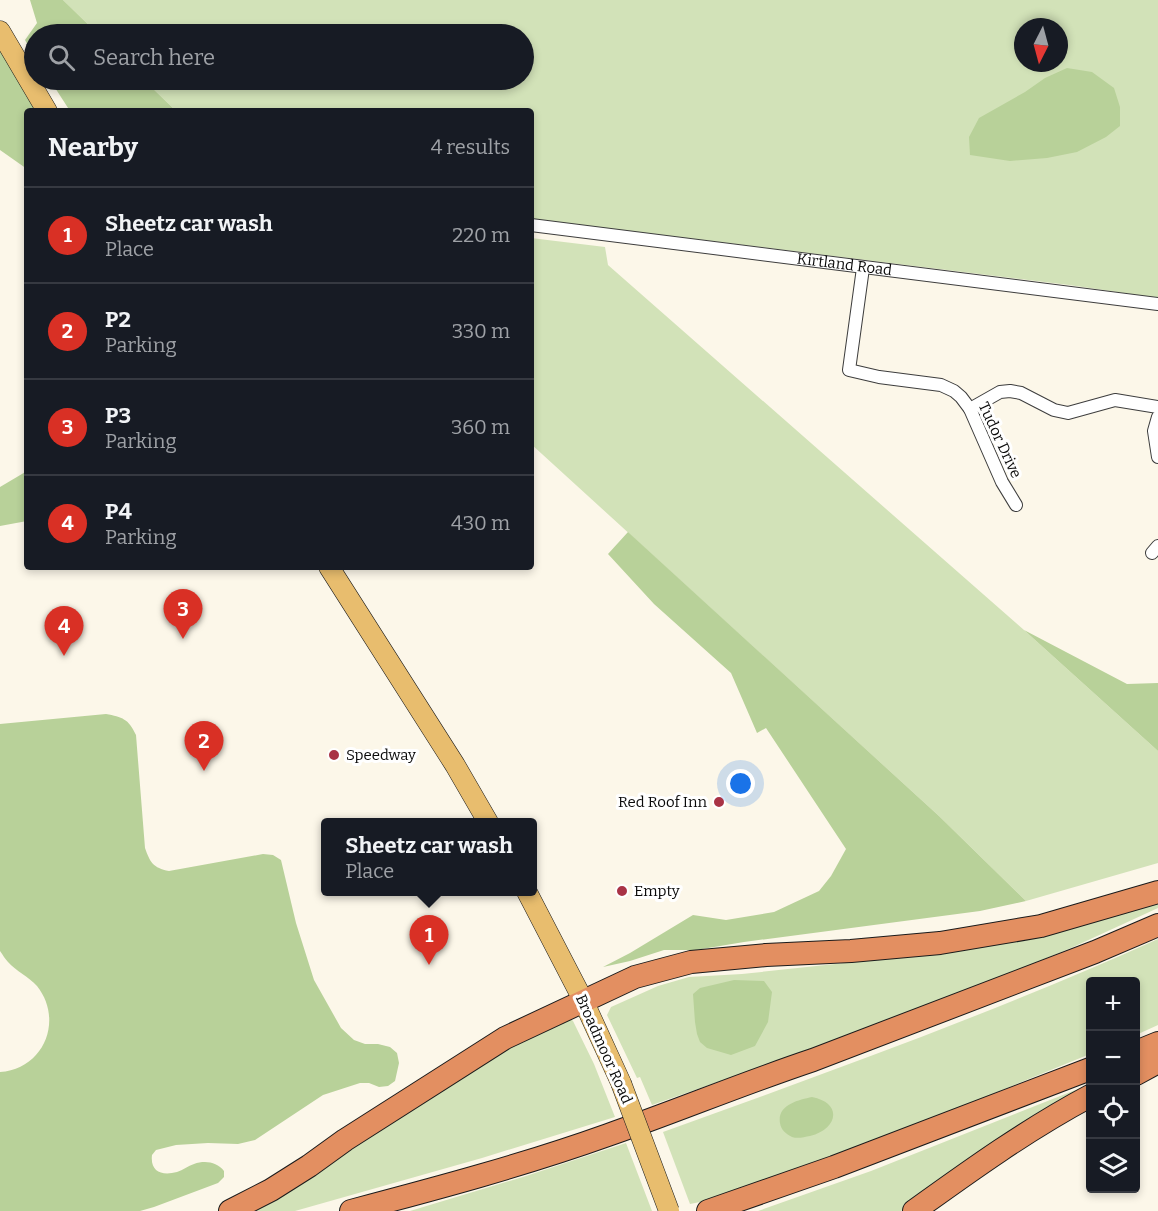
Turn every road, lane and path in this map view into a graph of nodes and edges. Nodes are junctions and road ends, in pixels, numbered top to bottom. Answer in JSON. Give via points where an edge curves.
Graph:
{"nodes":[{"id":1,"x":0,"y":31,"type":"edge"},
{"id":2,"x":24,"y":72,"type":"edge"},
{"id":3,"x":35,"y":90,"type":"edge"},
{"id":4,"x":45,"y":108,"type":"edge"},
{"id":5,"x":534,"y":225,"type":"edge"},
{"id":6,"x":863,"y":268,"type":"junction"},
{"id":7,"x":1158,"y":304,"type":"edge"},
{"id":8,"x":1158,"y":407,"type":"edge"},
{"id":9,"x":970,"y":409,"type":"junction"},
{"id":10,"x":1158,"y":417,"type":"edge"},
{"id":11,"x":1158,"y":457,"type":"edge"},
{"id":12,"x":1016,"y":504,"type":"dead end"},
{"id":13,"x":331,"y":570,"type":"edge"},
{"id":14,"x":486,"y":818,"type":"edge"},
{"id":15,"x":1158,"y":892,"type":"edge"},
{"id":16,"x":530,"y":896,"type":"edge"},
{"id":17,"x":1158,"y":925,"type":"edge"},
{"id":18,"x":583,"y":1000,"type":"junction"},
{"id":19,"x":1158,"y":1043,"type":"edge"},
{"id":20,"x":1140,"y":1050,"type":"edge"},
{"id":21,"x":1158,"y":1062,"type":"edge"},
{"id":22,"x":1086,"y":1071,"type":"edge"},
{"id":23,"x":1140,"y":1072,"type":"edge"},
{"id":24,"x":1086,"y":1098,"type":"edge"},
{"id":25,"x":230,"y":1211,"type":"edge"},
{"id":26,"x":351,"y":1211,"type":"edge"},
{"id":27,"x":669,"y":1211,"type":"edge"},
{"id":28,"x":708,"y":1211,"type":"edge"},
{"id":29,"x":914,"y":1211,"type":"edge"}],
"edges":[{"from":1,"to":2,"type":"main road"},
{"from":3,"to":4,"type":"main road"},
{"from":5,"to":6,"type":"street","name":"Kirtland Road"},
{"from":6,"to":7,"type":"street","name":"Kirtland Road"},
{"from":6,"to":9,"type":"street","name":"Tudor Drive","via":[[849,370],[941,385],[954,391]]},
{"from":8,"to":9,"type":"street","via":[[1115,400],[1068,412],[1010,391],[999,392]]},
{"from":9,"to":12,"type":"street","name":"Tudor Drive","via":[[1002,482]]},
{"from":10,"to":11,"type":"street","via":[[1154,431]]},
{"from":13,"to":14,"type":"main road"},
{"from":15,"to":18,"type":"highway","via":[[1041,926],[940,943],[691,962],[635,977]]},
{"from":16,"to":18,"type":"main road","name":"Broadmoor Road"},
{"from":17,"to":26,"type":"highway","via":[[608,1136]]},
{"from":18,"to":25,"type":"highway","via":[[505,1038],[271,1190]]},
{"from":18,"to":27,"type":"main road","name":"Broadmoor Road","bridge":true,"via":[[621,1083]]},
{"from":19,"to":20,"type":"highway"},
{"from":21,"to":23,"type":"highway"},
{"from":22,"to":28,"type":"highway"},
{"from":24,"to":29,"type":"highway","via":[[986,1160]]}]}
